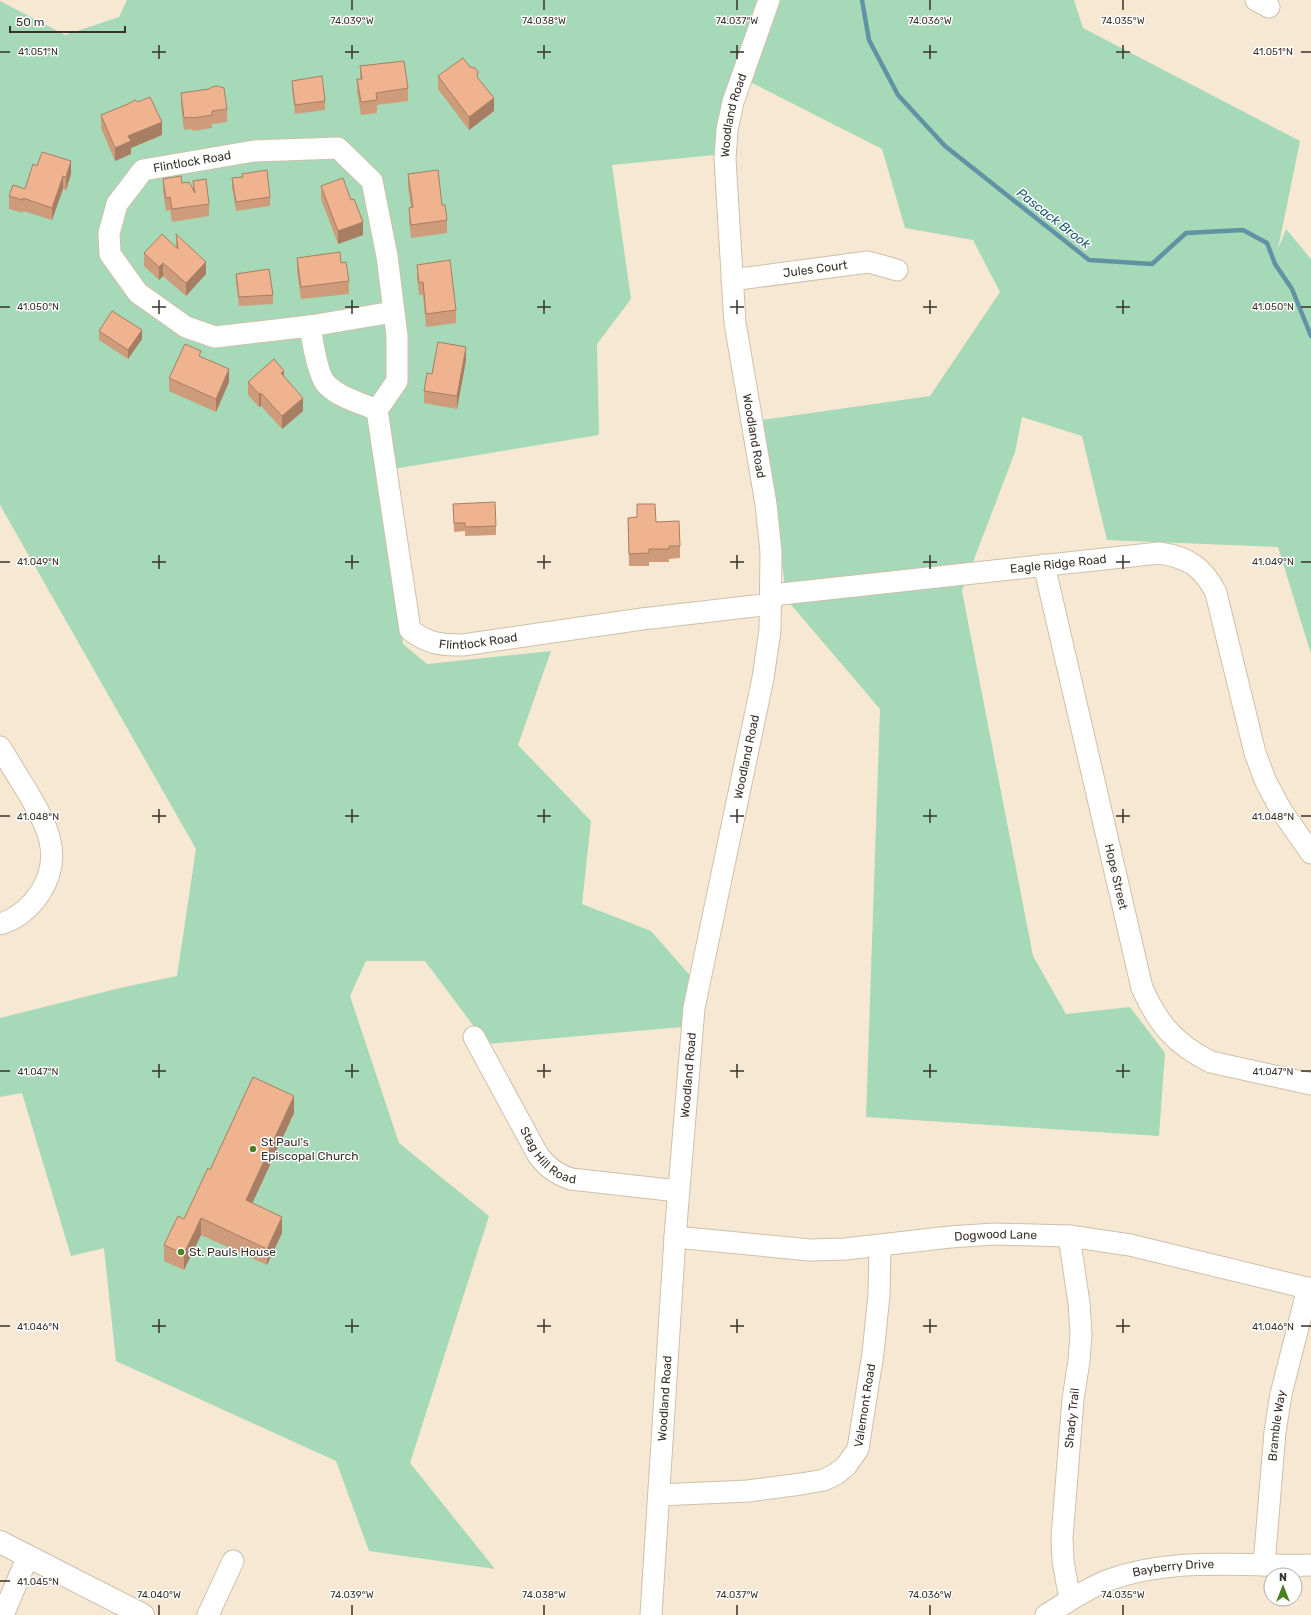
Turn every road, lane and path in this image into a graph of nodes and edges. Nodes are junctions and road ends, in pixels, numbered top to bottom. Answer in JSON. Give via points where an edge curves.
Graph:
{"nodes":[{"id":1,"x":770,"y":0,"type":"edge"},
{"id":2,"x":897,"y":270,"type":"dead end"},
{"id":3,"x":732,"y":280,"type":"junction"},
{"id":4,"x":393,"y":312,"type":"junction"},
{"id":5,"x":310,"y":326,"type":"junction"},
{"id":6,"x":377,"y":410,"type":"junction"},
{"id":7,"x":1044,"y":565,"type":"junction"},
{"id":8,"x":771,"y":600,"type":"junction"},
{"id":9,"x":0,"y":747,"type":"edge"},
{"id":10,"x":1311,"y":854,"type":"edge"},
{"id":11,"x":0,"y":924,"type":"edge"},
{"id":12,"x":474,"y":1038,"type":"dead end"},
{"id":13,"x":1311,"y":1084,"type":"edge"},
{"id":14,"x":678,"y":1191,"type":"junction"},
{"id":15,"x":1069,"y":1236,"type":"junction"},
{"id":16,"x":675,"y":1237,"type":"junction"},
{"id":17,"x":880,"y":1246,"type":"junction"},
{"id":18,"x":1309,"y":1289,"type":"edge"},
{"id":19,"x":659,"y":1495,"type":"junction"},
{"id":20,"x":0,"y":1542,"type":"edge"},
{"id":21,"x":28,"y":1556,"type":"junction"},
{"id":22,"x":233,"y":1561,"type":"dead end"},
{"id":23,"x":1264,"y":1565,"type":"junction"},
{"id":24,"x":1311,"y":1566,"type":"edge"},
{"id":25,"x":1070,"y":1600,"type":"junction"},
{"id":26,"x":3,"y":1615,"type":"edge"},
{"id":27,"x":143,"y":1615,"type":"edge"},
{"id":28,"x":208,"y":1615,"type":"edge"},
{"id":29,"x":651,"y":1615,"type":"edge"},
{"id":30,"x":1046,"y":1615,"type":"edge"}],
"edges":[{"from":1,"to":3,"type":"street","name":"Woodland Road","via":[[733,102],[727,130],[725,158]]},
{"from":2,"to":3,"type":"street","name":"Jules Court","via":[[868,262]]},
{"from":3,"to":8,"type":"street","name":"Woodland Road","via":[[735,323],[766,504],[771,552]]},
{"from":4,"to":5,"type":"street","name":"Flintlock Road"},
{"from":4,"to":5,"type":"street","name":"Flintlock Road","via":[[387,256],[372,182],[338,148],[254,151],[143,170],[117,204],[110,233],[110,254],[138,293],[186,327],[215,337]]},
{"from":4,"to":6,"type":"street","name":"Flintlock Road","via":[[397,336],[397,381]]},
{"from":5,"to":6,"type":"street","via":[[317,360],[326,385],[349,399]]},
{"from":6,"to":8,"type":"street","name":"Flintlock Road","via":[[410,630],[422,639],[437,645],[463,645]]},
{"from":7,"to":8,"type":"street","name":"Eagle Ridge Road"},
{"from":7,"to":10,"type":"street","name":"Eagle Ridge Road","via":[[1159,553],[1174,555],[1198,567],[1209,579],[1216,593],[1255,753],[1266,782],[1281,810]]},
{"from":7,"to":13,"type":"street","name":"Hope Street","via":[[1142,988],[1152,1009],[1163,1026],[1196,1055],[1212,1062]]},
{"from":8,"to":14,"type":"street","name":"Woodland Road","via":[[763,678],[694,1008]]},
{"from":9,"to":11,"type":"street","via":[[45,821],[52,854],[50,870],[35,901],[23,913]]},
{"from":12,"to":14,"type":"street","name":"Stag Hill Road","via":[[538,1155],[558,1175],[571,1180]]},
{"from":14,"to":16,"type":"street","name":"Woodland Road"},
{"from":15,"to":17,"type":"street","name":"Dogwood Lane","via":[[994,1234]]},
{"from":15,"to":18,"type":"street","name":"Dogwood Lane","via":[[1130,1245]]},
{"from":15,"to":25,"type":"street","name":"Shady Trail","via":[[1081,1334],[1062,1538]]},
{"from":16,"to":17,"type":"street","name":"Dogwood Lane","via":[[810,1250]]},
{"from":16,"to":19,"type":"street","name":"Woodland Road"},
{"from":17,"to":19,"type":"street","name":"Valemont Road","via":[[879,1295],[873,1353],[858,1449],[846,1466],[824,1480],[801,1484],[748,1491]]},
{"from":18,"to":23,"type":"street","name":"Bramble Way","via":[[1281,1394],[1275,1432]]},
{"from":19,"to":29,"type":"street","name":"Woodland Road"},
{"from":20,"to":21,"type":"main road"},
{"from":21,"to":26,"type":"street"},
{"from":21,"to":27,"type":"main road"},
{"from":22,"to":28,"type":"street"},
{"from":23,"to":24,"type":"street","name":"Bayberry Drive"},
{"from":23,"to":25,"type":"street","name":"Bayberry Drive","via":[[1191,1564],[1156,1568],[1109,1580]]},
{"from":25,"to":30,"type":"street","name":"Bayberry Drive"}]}
